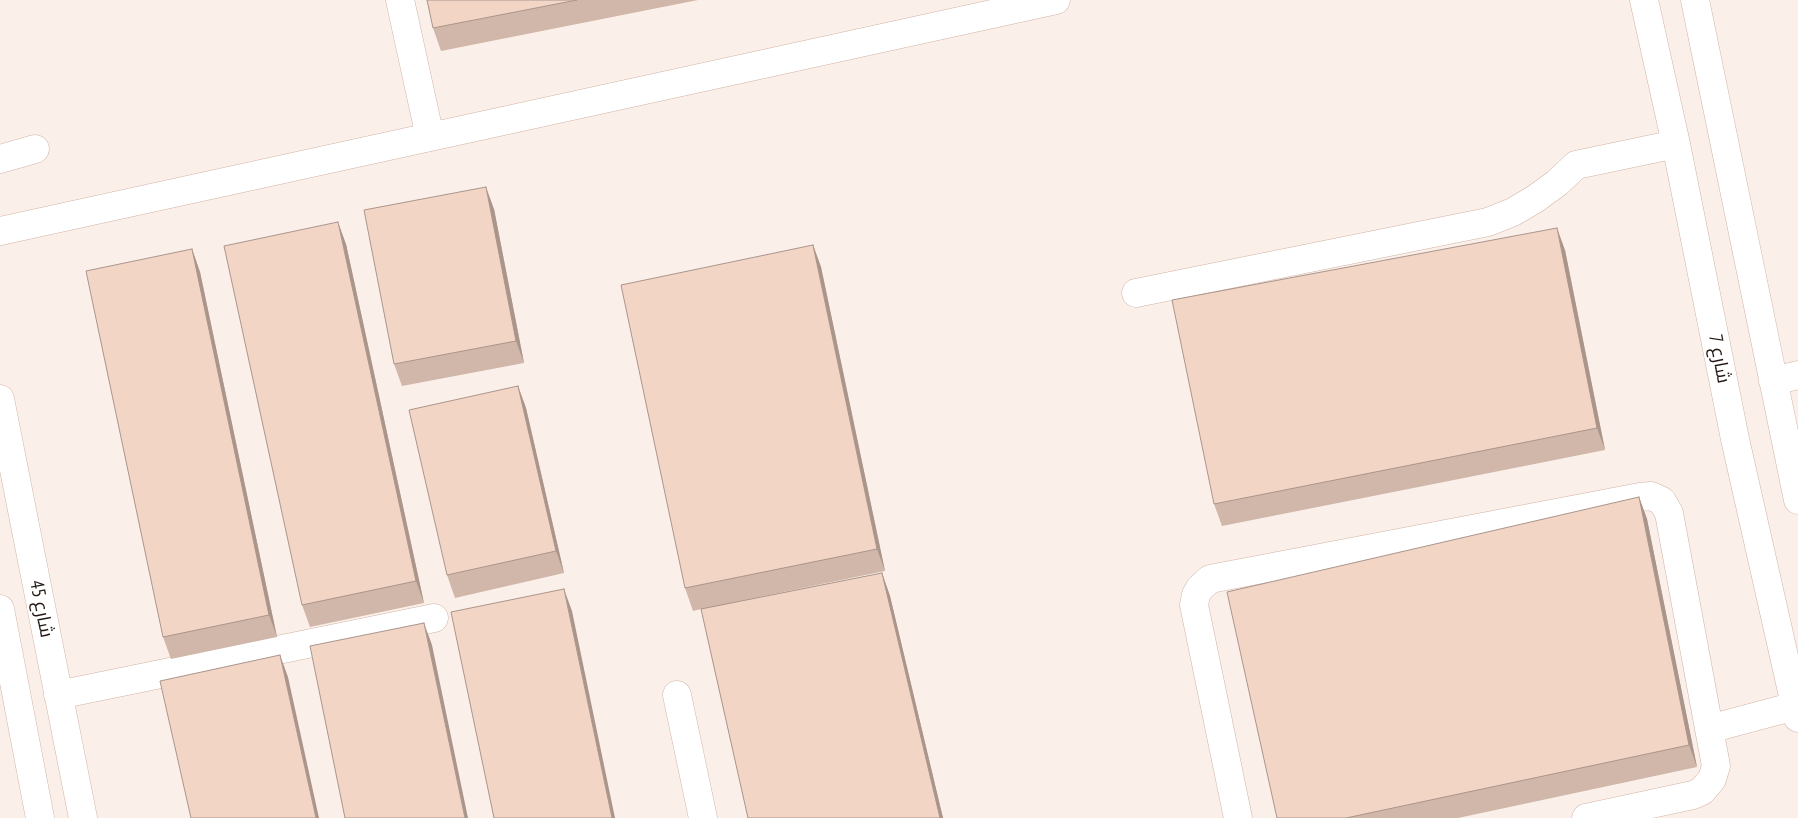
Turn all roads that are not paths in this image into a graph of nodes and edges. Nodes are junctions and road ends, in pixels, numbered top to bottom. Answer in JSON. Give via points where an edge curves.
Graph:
{"nodes":[{"id":1,"x":400,"y":0,"type":"edge"},
{"id":2,"x":1056,"y":0,"type":"edge"},
{"id":3,"x":1644,"y":0,"type":"edge"},
{"id":4,"x":1695,"y":0,"type":"edge"},
{"id":5,"x":430,"y":137,"type":"junction"},
{"id":6,"x":1676,"y":144,"type":"junction"},
{"id":7,"x":35,"y":149,"type":"dead end"},
{"id":8,"x":0,"y":159,"type":"edge"},
{"id":9,"x":0,"y":231,"type":"edge"},
{"id":10,"x":1136,"y":293,"type":"dead end"},
{"id":11,"x":1786,"y":378,"type":"edge"},
{"id":12,"x":0,"y":399,"type":"edge"},
{"id":13,"x":1798,"y":500,"type":"edge"},
{"id":14,"x":0,"y":609,"type":"edge"},
{"id":15,"x":434,"y":618,"type":"dead end"},
{"id":16,"x":58,"y":695,"type":"junction"},
{"id":17,"x":677,"y":695,"type":"dead end"},
{"id":18,"x":1797,"y":712,"type":"edge"},
{"id":19,"x":1709,"y":729,"type":"junction"},
{"id":20,"x":40,"y":818,"type":"edge"},
{"id":21,"x":83,"y":818,"type":"edge"},
{"id":22,"x":703,"y":818,"type":"edge"},
{"id":23,"x":1238,"y":818,"type":"edge"},
{"id":24,"x":1586,"y":818,"type":"edge"}],
"edges":[{"from":1,"to":5,"type":"street"},
{"from":2,"to":5,"type":"street"},
{"from":3,"to":6,"type":"street","name":"شارع 7"},
{"from":4,"to":11,"type":"street"},
{"from":5,"to":9,"type":"street"},
{"from":6,"to":10,"type":"street","via":[[1576,165],[1535,198],[1488,222]]},
{"from":6,"to":18,"type":"street","name":"شارع 7","via":[[1735,439]]},
{"from":7,"to":8,"type":"street"},
{"from":11,"to":13,"type":"street"},
{"from":12,"to":16,"type":"street","name":"شارع 45"},
{"from":14,"to":20,"type":"street"},
{"from":15,"to":16,"type":"street"},
{"from":16,"to":21,"type":"street","name":"شارع 45"},
{"from":17,"to":22,"type":"street"},
{"from":18,"to":19,"type":"street"},
{"from":19,"to":23,"type":"street","via":[[1669,513],[1662,501],[1651,496],[1640,497],[1210,579],[1196,594],[1194,605]]},
{"from":19,"to":24,"type":"street","via":[[1716,766],[1712,779],[1702,791]]}]}
